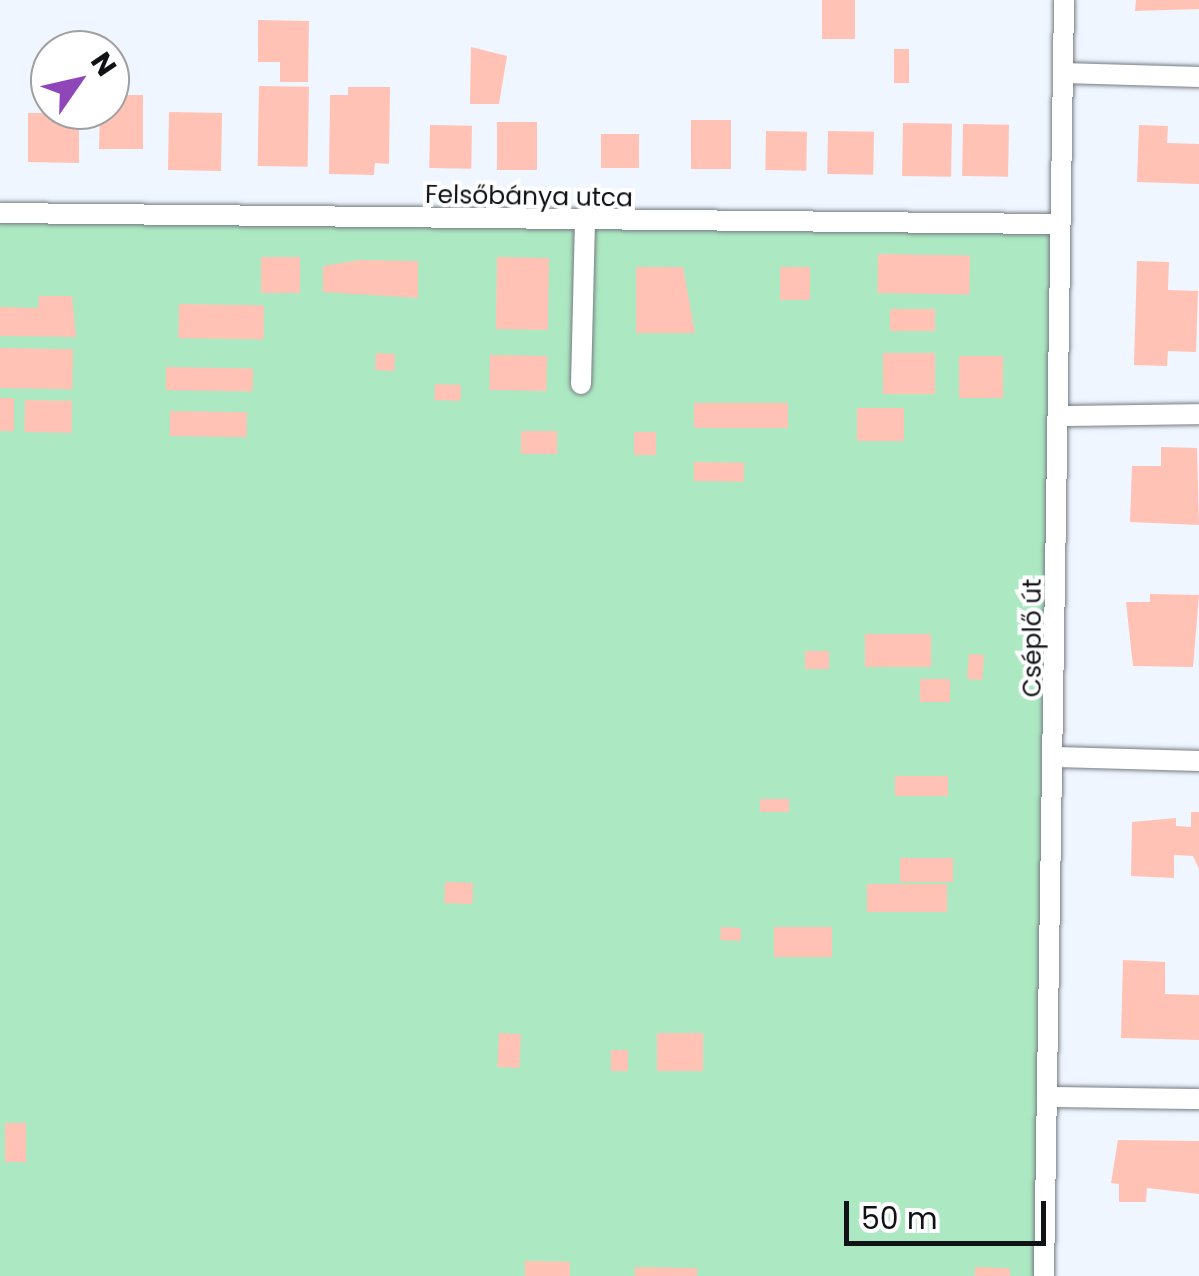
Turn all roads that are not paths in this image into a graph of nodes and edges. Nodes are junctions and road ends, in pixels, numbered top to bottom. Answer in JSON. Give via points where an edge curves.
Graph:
{"nodes":[{"id":1,"x":1064,"y":0,"type":"edge"},
{"id":2,"x":1064,"y":73,"type":"junction"},
{"id":3,"x":1199,"y":78,"type":"edge"},
{"id":4,"x":0,"y":212,"type":"edge"},
{"id":5,"x":585,"y":224,"type":"junction"},
{"id":6,"x":1058,"y":224,"type":"junction"},
{"id":7,"x":581,"y":384,"type":"dead end"},
{"id":8,"x":1199,"y":414,"type":"edge"},
{"id":9,"x":1060,"y":416,"type":"junction"},
{"id":10,"x":1058,"y":757,"type":"junction"},
{"id":11,"x":1199,"y":760,"type":"edge"},
{"id":12,"x":1047,"y":1097,"type":"junction"},
{"id":13,"x":1199,"y":1100,"type":"edge"},
{"id":14,"x":1044,"y":1276,"type":"edge"}],
"edges":[{"from":1,"to":2,"type":"street","name":"Cséplő út"},
{"from":2,"to":3,"type":"street"},
{"from":2,"to":6,"type":"street","name":"Cséplő út"},
{"from":4,"to":5,"type":"street","name":"Felsőbánya utca"},
{"from":5,"to":6,"type":"street","name":"Felsőbánya utca"},
{"from":5,"to":7,"type":"street"},
{"from":6,"to":9,"type":"street","name":"Cséplő út"},
{"from":8,"to":9,"type":"street"},
{"from":9,"to":10,"type":"street","name":"Cséplő út"},
{"from":10,"to":11,"type":"street"},
{"from":10,"to":12,"type":"street","name":"Cséplő út"},
{"from":12,"to":13,"type":"street"},
{"from":12,"to":14,"type":"street","name":"Cséplő út"}]}
